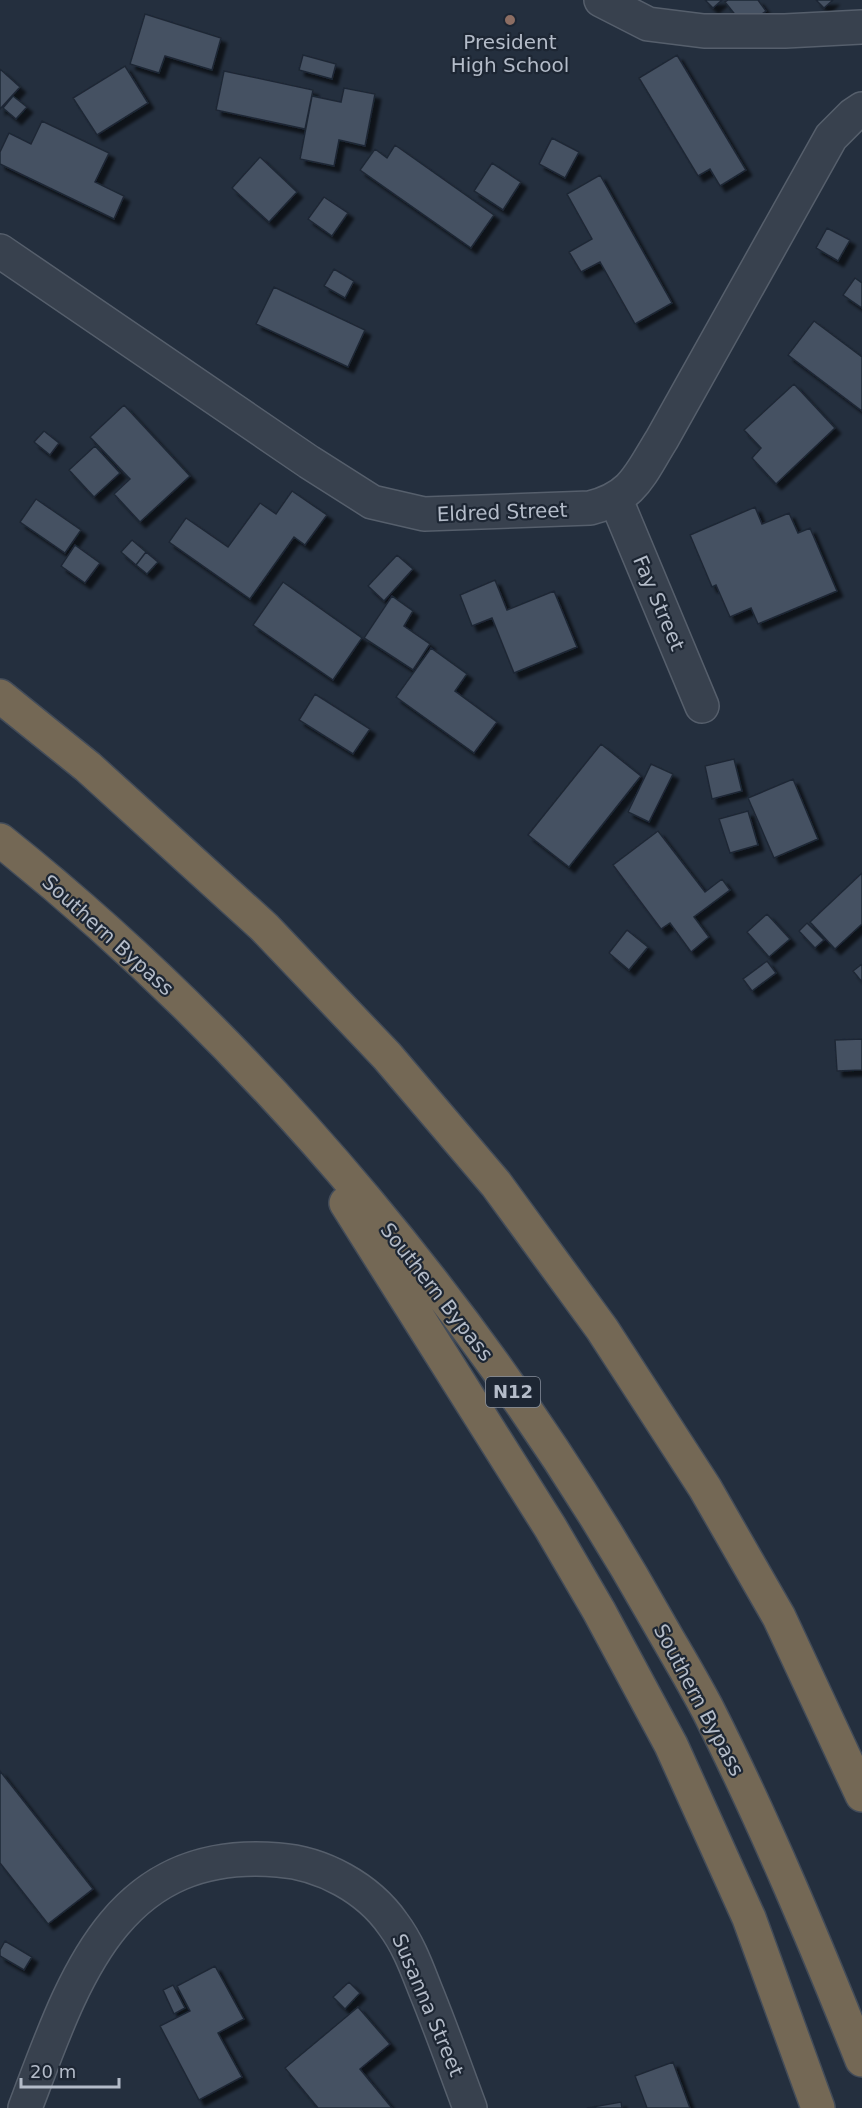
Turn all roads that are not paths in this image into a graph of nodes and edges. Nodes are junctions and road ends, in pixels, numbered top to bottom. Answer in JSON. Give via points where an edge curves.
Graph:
{"nodes":[{"id":1,"x":601,"y":0,"type":"edge"},
{"id":2,"x":862,"y":27,"type":"edge"},
{"id":3,"x":862,"y":109,"type":"edge"},
{"id":4,"x":0,"y":251,"type":"edge"},
{"id":5,"x":616,"y":500,"type":"junction"},
{"id":6,"x":0,"y":696,"type":"edge"},
{"id":7,"x":702,"y":706,"type":"dead end"},
{"id":8,"x":0,"y":840,"type":"edge"},
{"id":9,"x":283,"y":1106,"type":"junction"},
{"id":10,"x":862,"y":1795,"type":"edge"},
{"id":11,"x":862,"y":2060,"type":"edge"},
{"id":12,"x":25,"y":2108,"type":"edge"},
{"id":13,"x":470,"y":2108,"type":"edge"},
{"id":14,"x":818,"y":2108,"type":"edge"}],
"edges":[{"from":1,"to":2,"type":"street","via":[[648,24],[704,31]]},
{"from":3,"to":5,"type":"street","via":[[831,137],[662,439],[629,489]]},
{"from":4,"to":5,"type":"street","name":"Eldred Street","via":[[372,502],[424,514],[567,510]]},
{"from":5,"to":7,"type":"street","name":"Fay Street"},
{"from":6,"to":10,"type":"highway","via":[[88,767],[264,927],[387,1056],[496,1184],[602,1329],[705,1488],[779,1617]]},
{"from":8,"to":9,"type":"highway","name":"Southern Bypass","number":"N12","via":[[65,892],[139,961]]},
{"from":9,"to":11,"type":"highway","name":"Southern Bypass","number":"N12","via":[[460,1318],[547,1440],[618,1551],[714,1722],[803,1914]]},
{"from":9,"to":14,"type":"highway","via":[[600,1611],[670,1745],[749,1918]]},
{"from":12,"to":13,"type":"street","name":"Susanna Street","via":[[55,2029],[84,1969],[99,1942],[132,1902],[180,1871],[204,1863],[264,1858],[318,1868],[358,1889],[393,1923],[408,1947]]}]}
